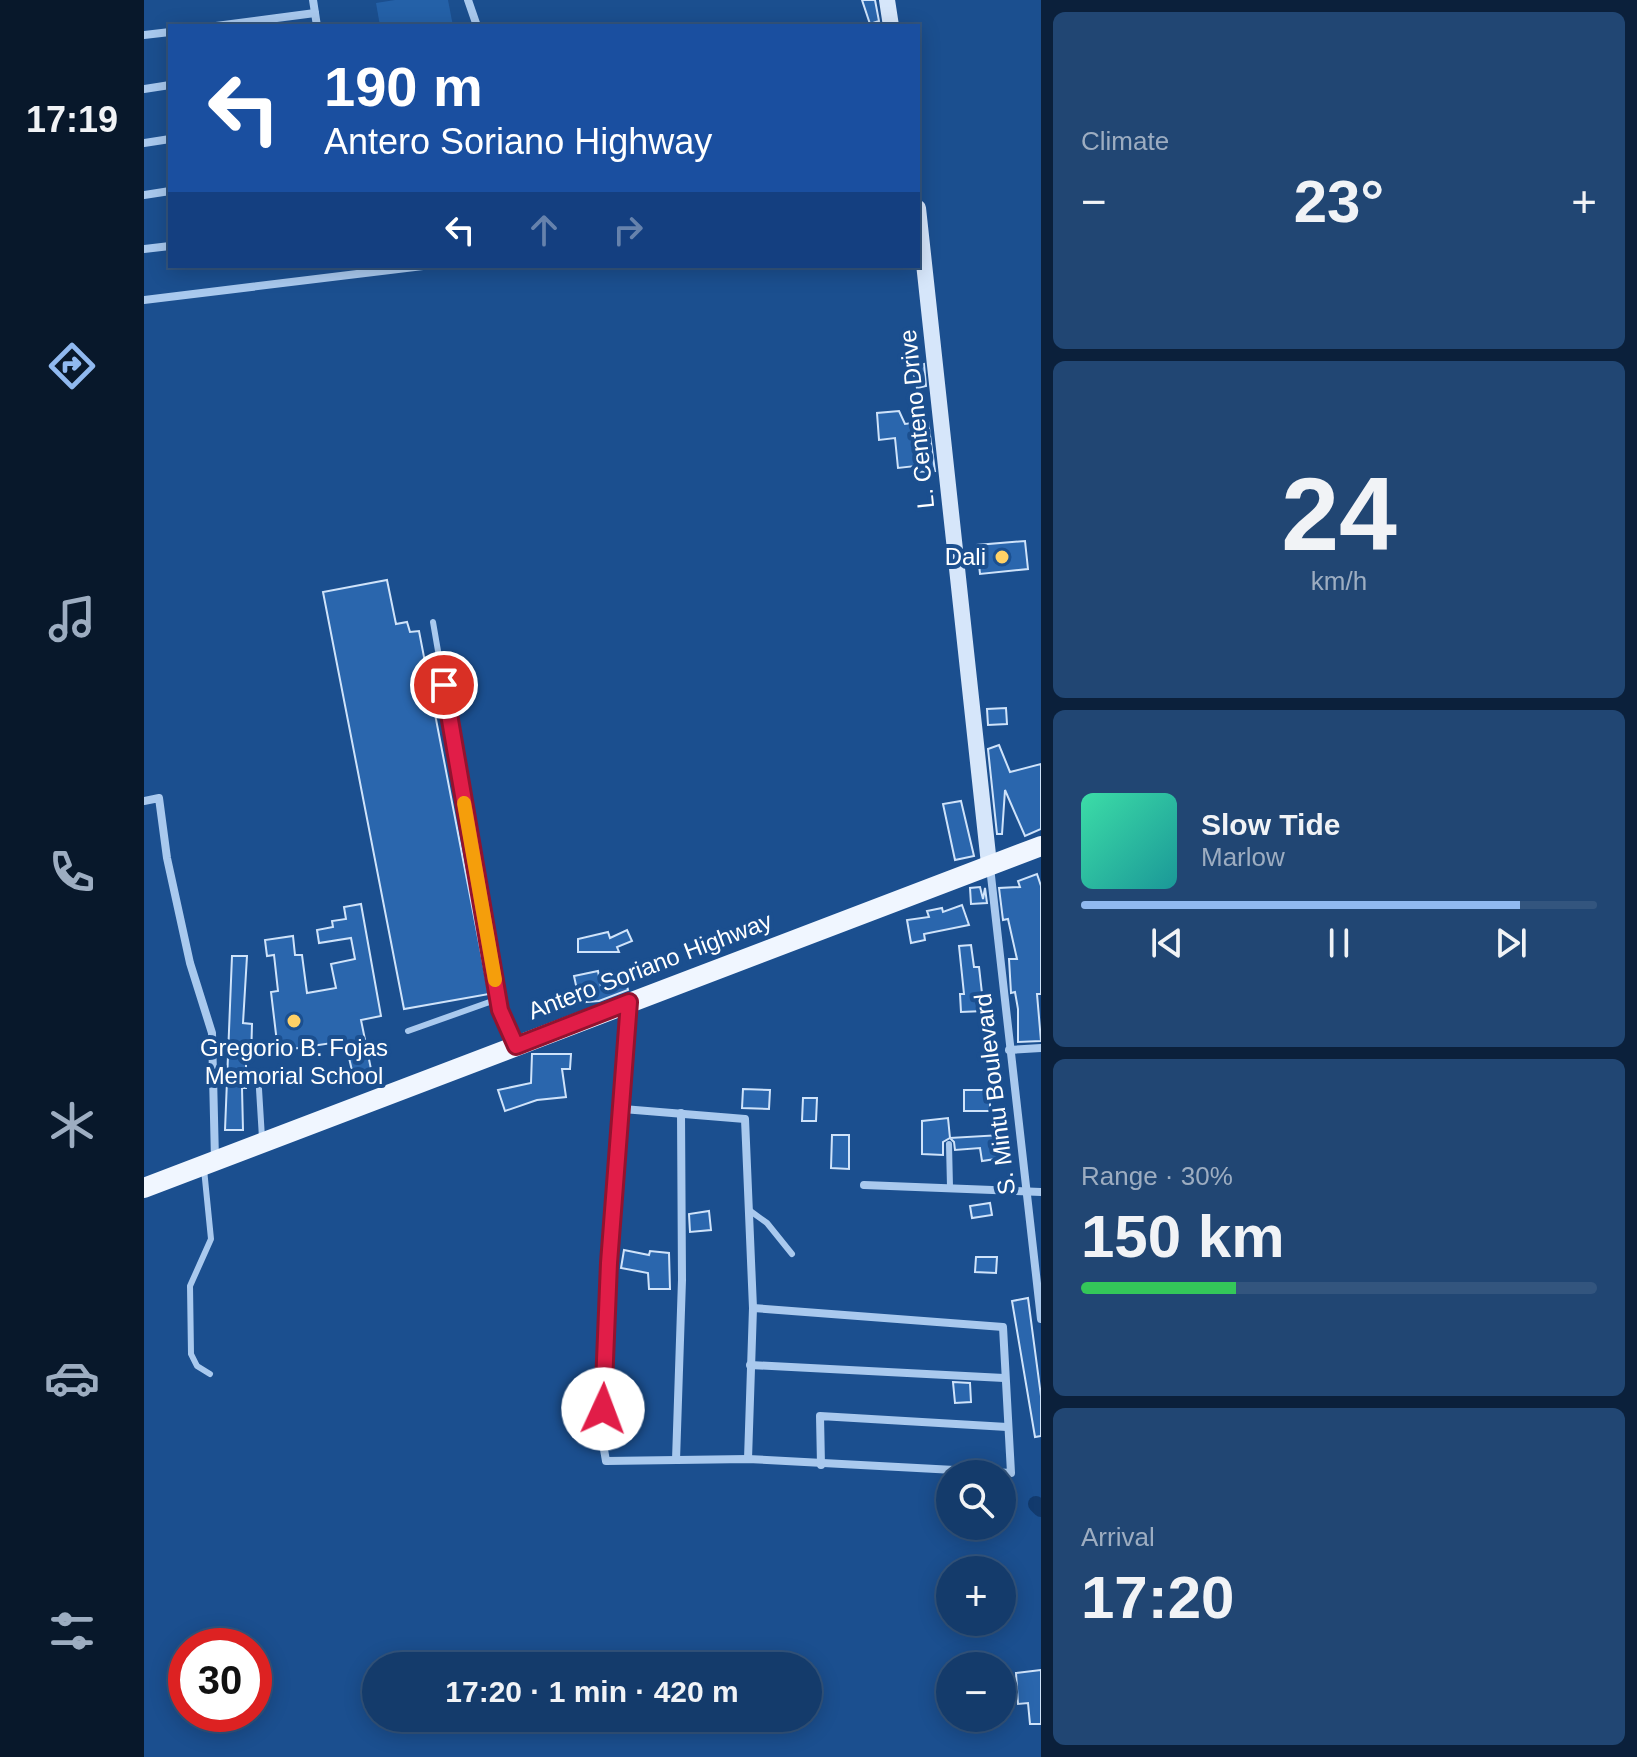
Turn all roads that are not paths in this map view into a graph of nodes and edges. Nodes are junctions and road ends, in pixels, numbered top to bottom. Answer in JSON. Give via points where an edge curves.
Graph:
{"nodes":[{"id":1,"x":313,"y":0,"type":"edge"},
{"id":2,"x":468,"y":0,"type":"edge"},
{"id":3,"x":887,"y":0,"type":"edge"},
{"id":4,"x":315,"y":13,"type":"junction"},
{"id":5,"x":231,"y":24,"type":"edge"},
{"id":6,"x":317,"y":24,"type":"edge"},
{"id":7,"x":476,"y":24,"type":"edge"},
{"id":8,"x":891,"y":24,"type":"edge"},
{"id":9,"x":168,"y":32,"type":"edge"},
{"id":10,"x":144,"y":35,"type":"edge"},
{"id":11,"x":168,"y":85,"type":"edge"},
{"id":12,"x":144,"y":89,"type":"edge"},
{"id":13,"x":168,"y":139,"type":"edge"},
{"id":14,"x":144,"y":143,"type":"edge"},
{"id":15,"x":168,"y":191,"type":"edge"},
{"id":16,"x":144,"y":195,"type":"edge"},
{"id":17,"x":920,"y":226,"type":"edge"},
{"id":18,"x":168,"y":246,"type":"edge"},
{"id":19,"x":144,"y":249,"type":"edge"},
{"id":20,"x":407,"y":268,"type":"edge"},
{"id":21,"x":144,"y":300,"type":"edge"},
{"id":22,"x":433,"y":622,"type":"dead end"},
{"id":23,"x":144,"y":801,"type":"edge"},
{"id":24,"x":1041,"y":846,"type":"edge"},
{"id":25,"x":989,"y":864,"type":"junction"},
{"id":26,"x":498,"y":999,"type":"junction"},
{"id":27,"x":629,"y":1002,"type":"junction"},
{"id":28,"x":408,"y":1031,"type":"dead end"},
{"id":29,"x":516,"y":1046,"type":"junction"},
{"id":30,"x":1041,"y":1048,"type":"edge"},
{"id":31,"x":1009,"y":1050,"type":"junction"},
{"id":32,"x":259,"y":1089,"type":"dead end"},
{"id":33,"x":623,"y":1109,"type":"junction"},
{"id":34,"x":681,"y":1113,"type":"junction"},
{"id":35,"x":262,"y":1142,"type":"junction"},
{"id":36,"x":949,"y":1144,"type":"dead end"},
{"id":37,"x":209,"y":1163,"type":"junction"},
{"id":38,"x":864,"y":1185,"type":"dead end"},
{"id":39,"x":950,"y":1187,"type":"junction"},
{"id":40,"x":144,"y":1188,"type":"edge"},
{"id":41,"x":1041,"y":1192,"type":"edge"},
{"id":42,"x":1026,"y":1193,"type":"junction"},
{"id":43,"x":749,"y":1210,"type":"junction"},
{"id":44,"x":792,"y":1254,"type":"dead end"},
{"id":45,"x":753,"y":1308,"type":"junction"},
{"id":46,"x":1041,"y":1319,"type":"edge"},
{"id":47,"x":750,"y":1365,"type":"junction"},
{"id":48,"x":210,"y":1374,"type":"dead end"},
{"id":49,"x":1004,"y":1378,"type":"junction"},
{"id":50,"x":1007,"y":1427,"type":"junction"},
{"id":51,"x":748,"y":1459,"type":"junction"},
{"id":52,"x":676,"y":1460,"type":"junction"},
{"id":53,"x":821,"y":1465,"type":"junction"}],
"edges":[{"from":1,"to":4,"type":"street"},
{"from":2,"to":7,"type":"street"},
{"from":3,"to":8,"type":"street"},
{"from":4,"to":5,"type":"street"},
{"from":4,"to":6,"type":"street"},
{"from":9,"to":10,"type":"street"},
{"from":11,"to":12,"type":"street"},
{"from":13,"to":14,"type":"street"},
{"from":15,"to":16,"type":"street"},
{"from":17,"to":25,"type":"street","name":"L. Centeno Drive"},
{"from":18,"to":19,"type":"street"},
{"from":20,"to":21,"type":"street"},
{"from":22,"to":26,"type":"lane"},
{"from":23,"to":37,"type":"street","via":[[159,798],[190,963],[212,1033]]},
{"from":24,"to":25,"type":"main road","name":"Antero Soriano Highway"},
{"from":25,"to":27,"type":"main road","name":"Antero Soriano Highway"},
{"from":25,"to":31,"type":"street","name":"S. Mintu Boulevard"},
{"from":26,"to":28,"type":"lane"},
{"from":26,"to":29,"type":"lane"},
{"from":27,"to":29,"type":"main road","name":"Antero Soriano Highway"},
{"from":27,"to":33,"type":"street"},
{"from":29,"to":35,"type":"main road","name":"Antero Soriano Highway"},
{"from":30,"to":31,"type":"street"},
{"from":31,"to":42,"type":"street","name":"S. Mintu Boulevard"},
{"from":32,"to":35,"type":"lane"},
{"from":33,"to":34,"type":"street"},
{"from":33,"to":52,"type":"street","via":[[609,1263],[602,1438],[606,1461]]},
{"from":34,"to":43,"type":"street","via":[[745,1119]]},
{"from":34,"to":52,"type":"street"},
{"from":35,"to":37,"type":"main road","name":"Antero Soriano Highway"},
{"from":36,"to":39,"type":"lane"},
{"from":37,"to":40,"type":"main road","name":"Antero Soriano Highway"},
{"from":37,"to":48,"type":"lane","via":[[211,1239],[190,1286],[191,1354]]},
{"from":38,"to":39,"type":"street"},
{"from":39,"to":42,"type":"street"},
{"from":41,"to":42,"type":"street"},
{"from":42,"to":46,"type":"street","name":"S. Mintu Boulevard"},
{"from":43,"to":44,"type":"lane"},
{"from":43,"to":45,"type":"street"},
{"from":45,"to":47,"type":"street"},
{"from":45,"to":49,"type":"street","via":[[1003,1327]]},
{"from":47,"to":49,"type":"street"},
{"from":47,"to":51,"type":"street"},
{"from":49,"to":50,"type":"street"},
{"from":50,"to":53,"type":"street","via":[[820,1416]]},
{"from":50,"to":53,"type":"street","via":[[1011,1473]]},
{"from":51,"to":52,"type":"street"},
{"from":51,"to":53,"type":"street"}]}
